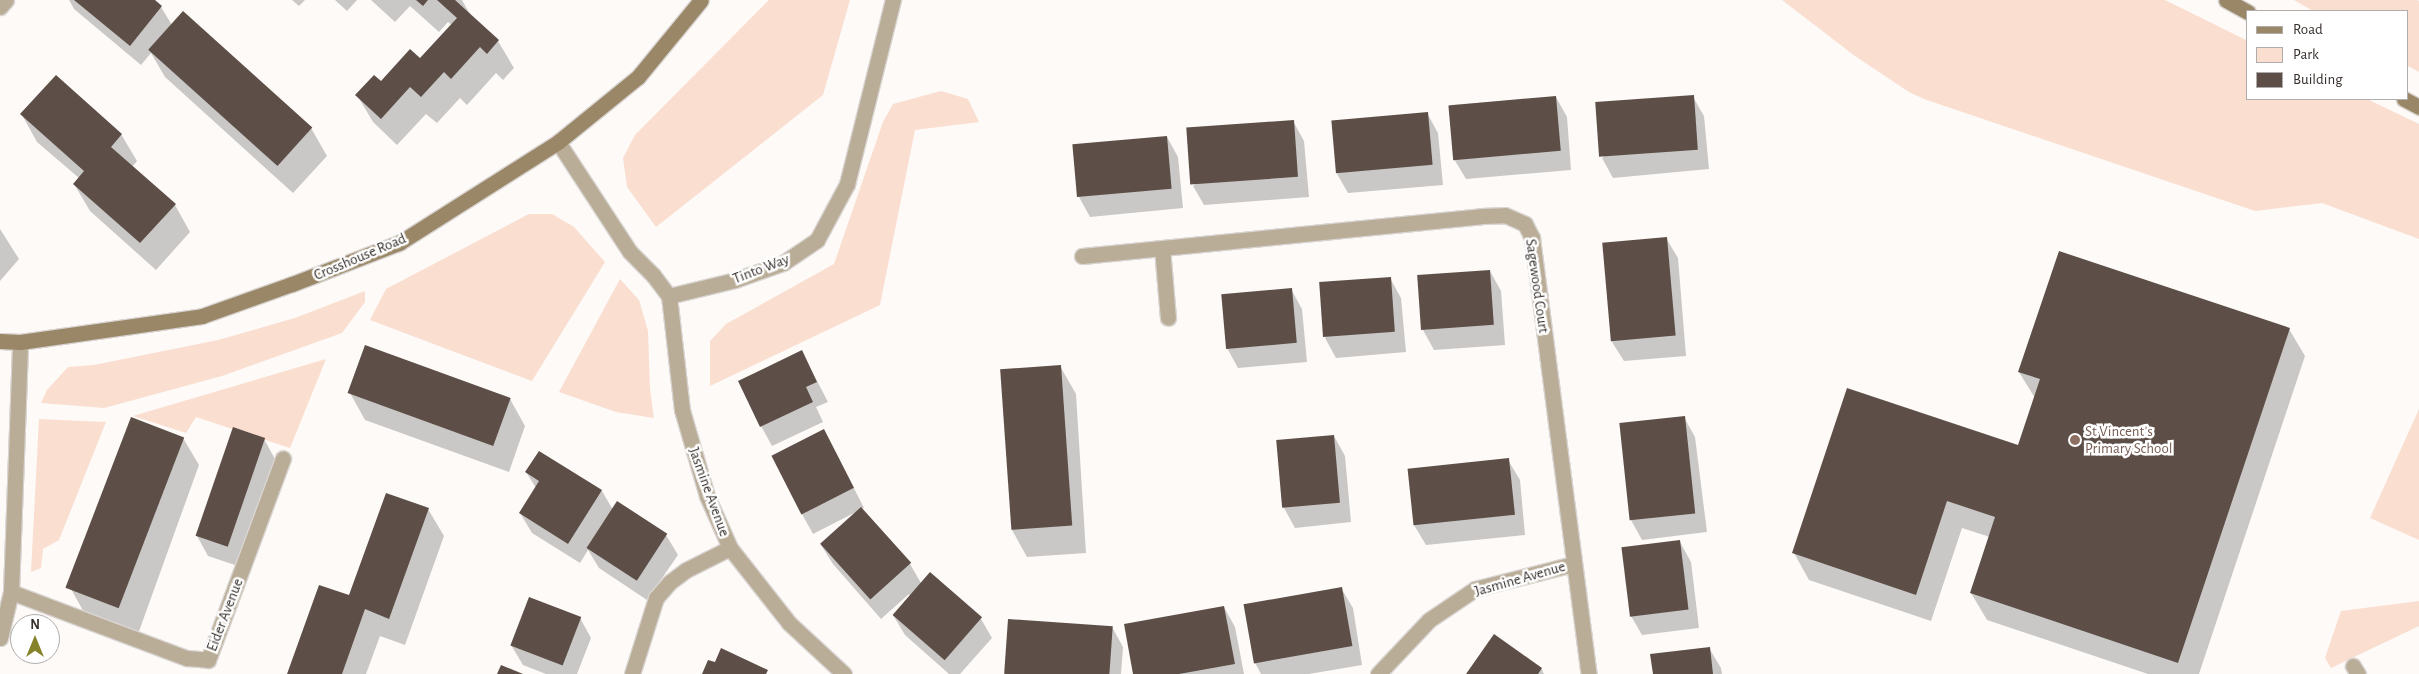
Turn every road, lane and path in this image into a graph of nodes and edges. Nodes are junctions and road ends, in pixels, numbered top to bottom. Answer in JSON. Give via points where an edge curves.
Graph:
{"nodes":[{"id":1,"x":6,"y":0,"type":"edge"},
{"id":2,"x":701,"y":0,"type":"edge"},
{"id":3,"x":893,"y":0,"type":"edge"},
{"id":4,"x":2226,"y":0,"type":"edge"},
{"id":5,"x":0,"y":7,"type":"edge"},
{"id":6,"x":2246,"y":11,"type":"edge"},
{"id":7,"x":2406,"y":100,"type":"edge"},
{"id":8,"x":2419,"y":107,"type":"edge"},
{"id":9,"x":558,"y":142,"type":"junction"},
{"id":10,"x":1162,"y":248,"type":"junction"},
{"id":11,"x":1082,"y":256,"type":"dead end"},
{"id":12,"x":669,"y":296,"type":"junction"},
{"id":13,"x":1168,"y":318,"type":"dead end"},
{"id":14,"x":0,"y":341,"type":"edge"},
{"id":15,"x":20,"y":342,"type":"junction"},
{"id":16,"x":283,"y":458,"type":"dead end"},
{"id":17,"x":730,"y":548,"type":"junction"},
{"id":18,"x":1574,"y":564,"type":"junction"},
{"id":19,"x":11,"y":592,"type":"junction"},
{"id":20,"x":0,"y":638,"type":"edge"},
{"id":21,"x":632,"y":674,"type":"edge"},
{"id":22,"x":844,"y":674,"type":"edge"},
{"id":23,"x":1378,"y":674,"type":"edge"},
{"id":24,"x":1589,"y":674,"type":"edge"}],
"edges":[{"from":1,"to":5,"type":"street"},
{"from":2,"to":9,"type":"street","name":"Crosshouse Road","via":[[638,77]]},
{"from":3,"to":12,"type":"street","name":"Tinto Way","via":[[847,184],[817,240],[783,263],[735,280]]},
{"from":4,"to":6,"type":"street"},
{"from":7,"to":8,"type":"street"},
{"from":9,"to":12,"type":"street","via":[[630,252],[653,274]]},
{"from":9,"to":15,"type":"street","name":"Crosshouse Road","via":[[399,243],[292,284],[202,316]]},
{"from":10,"to":11,"type":"street","name":"Sagewood Court"},
{"from":10,"to":13,"type":"street"},
{"from":10,"to":18,"type":"street","name":"Sagewood Court","via":[[1481,216],[1505,215],[1525,224],[1533,244]]},
{"from":12,"to":17,"type":"street","name":"Jasmine Avenue","via":[[682,410],[707,496]]},
{"from":14,"to":15,"type":"street","name":"Crosshouse Road"},
{"from":15,"to":19,"type":"street"},
{"from":16,"to":19,"type":"street","name":"Eider Avenue","via":[[208,660],[187,658]]},
{"from":17,"to":21,"type":"street","via":[[686,570],[656,598]]},
{"from":17,"to":22,"type":"street","name":"Jasmine Avenue","via":[[789,622]]},
{"from":18,"to":23,"type":"street","name":"Jasmine Avenue","via":[[1475,590],[1429,620]]},
{"from":18,"to":24,"type":"street","name":"Sagewood Court"},
{"from":19,"to":20,"type":"street"}]}
